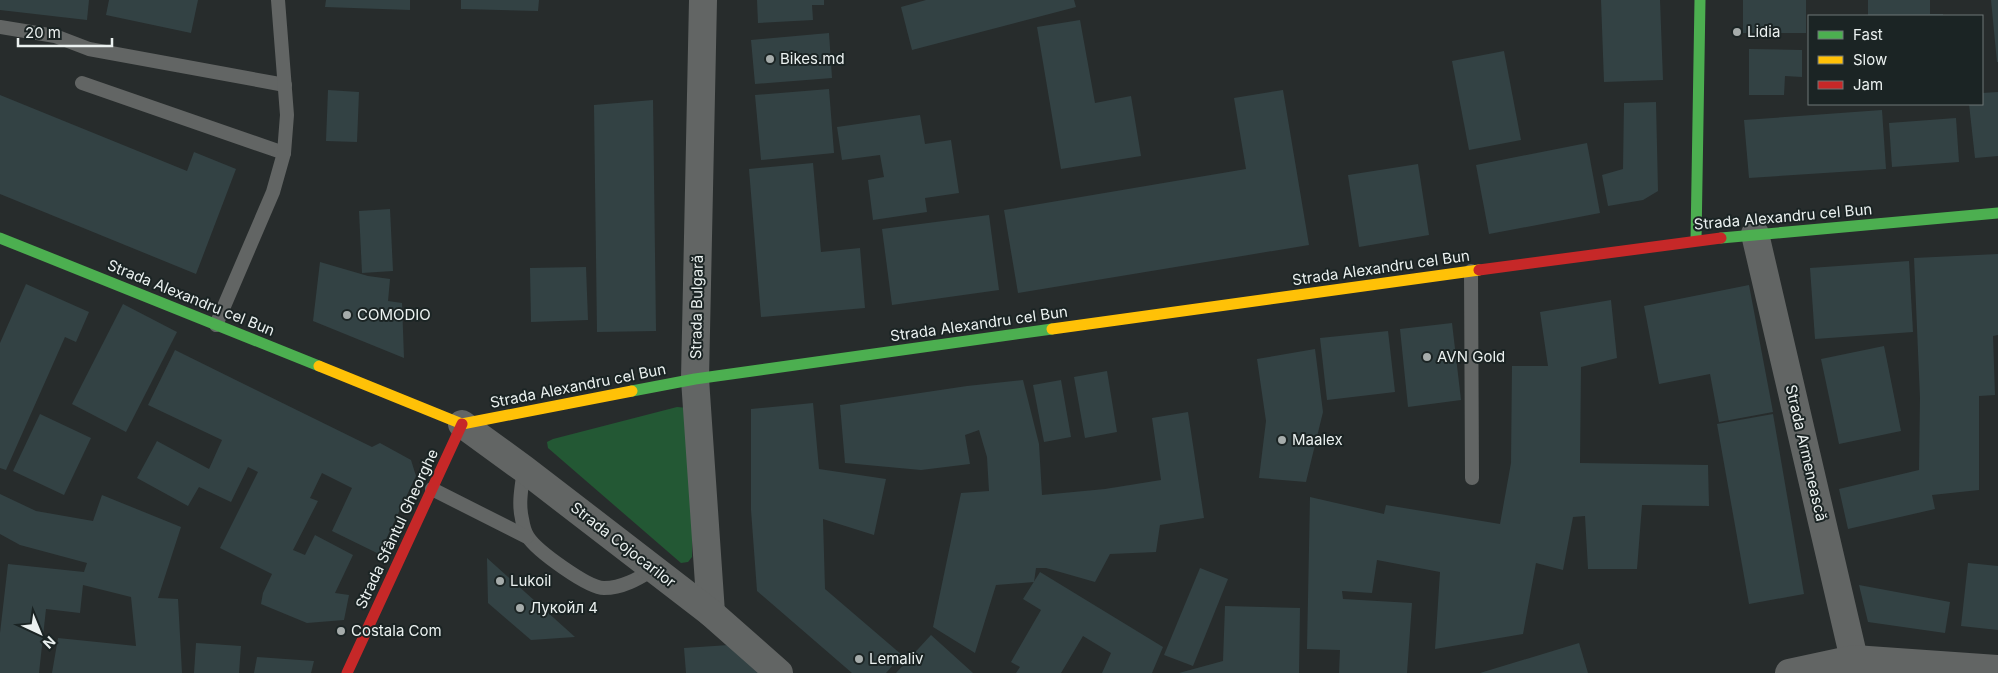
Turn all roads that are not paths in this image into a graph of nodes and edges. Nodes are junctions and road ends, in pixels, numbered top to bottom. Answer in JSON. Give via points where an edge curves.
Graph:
{"nodes":[{"id":1,"x":278,"y":0,"type":"edge"},
{"id":2,"x":703,"y":0,"type":"edge"},
{"id":3,"x":1700,"y":0,"type":"edge"},
{"id":4,"x":0,"y":27,"type":"edge"},
{"id":5,"x":82,"y":83,"type":"dead end"},
{"id":6,"x":285,"y":85,"type":"junction"},
{"id":7,"x":284,"y":153,"type":"junction"},
{"id":8,"x":1998,"y":213,"type":"edge"},
{"id":9,"x":1755,"y":234,"type":"junction"},
{"id":10,"x":0,"y":238,"type":"edge"},
{"id":11,"x":1696,"y":240,"type":"junction"},
{"id":12,"x":1471,"y":271,"type":"junction"},
{"id":13,"x":216,"y":324,"type":"junction"},
{"id":14,"x":695,"y":379,"type":"junction"},
{"id":15,"x":462,"y":424,"type":"junction"},
{"id":16,"x":524,"y":469,"type":"junction"},
{"id":17,"x":1472,"y":478,"type":"dead end"},
{"id":18,"x":432,"y":489,"type":"junction"},
{"id":19,"x":528,"y":536,"type":"junction"},
{"id":20,"x":654,"y":569,"type":"junction"},
{"id":21,"x":711,"y":613,"type":"junction"},
{"id":22,"x":1854,"y":666,"type":"edge"},
{"id":23,"x":1998,"y":669,"type":"edge"},
{"id":24,"x":347,"y":673,"type":"edge"},
{"id":25,"x":779,"y":673,"type":"edge"},
{"id":26,"x":1789,"y":673,"type":"edge"}],
"edges":[{"from":1,"to":6,"type":"lane"},
{"from":2,"to":14,"type":"street","name":"Strada Bulgară"},
{"from":3,"to":11,"type":"street"},
{"from":4,"to":6,"type":"lane","via":[[55,36],[89,49]]},
{"from":5,"to":7,"type":"lane"},
{"from":6,"to":7,"type":"lane"},
{"from":7,"to":13,"type":"lane","via":[[273,192]]},
{"from":8,"to":9,"type":"street","name":"Strada Alexandru cel Bun"},
{"from":9,"to":11,"type":"street","name":"Strada Alexandru cel Bun"},
{"from":9,"to":22,"type":"street","name":"Strada Armenească"},
{"from":10,"to":13,"type":"street","name":"Strada Alexandru cel Bun"},
{"from":11,"to":12,"type":"street","name":"Strada Alexandru cel Bun"},
{"from":12,"to":14,"type":"street","name":"Strada Alexandru cel Bun"},
{"from":12,"to":17,"type":"lane"},
{"from":13,"to":15,"type":"street","name":"Strada Alexandru cel Bun"},
{"from":14,"to":15,"type":"street","name":"Strada Alexandru cel Bun"},
{"from":14,"to":21,"type":"street","name":"Strada Bulgară"},
{"from":15,"to":16,"type":"street","name":"Strada Cojocarilor"},
{"from":15,"to":18,"type":"street","name":"Strada Sfântul Gheorghe"},
{"from":16,"to":19,"type":"lane","via":[[520,502]]},
{"from":16,"to":20,"type":"street","name":"Strada Cojocarilor"},
{"from":18,"to":19,"type":"lane"},
{"from":18,"to":24,"type":"street","name":"Strada Sfântul Gheorghe"},
{"from":19,"to":20,"type":"lane","via":[[539,550],[576,575],[603,588],[619,587]]},
{"from":20,"to":21,"type":"street","name":"Strada Cojocarilor"},
{"from":21,"to":25,"type":"street","name":"Strada Cojocarilor"},
{"from":22,"to":23,"type":"street"},
{"from":22,"to":26,"type":"street"}]}
